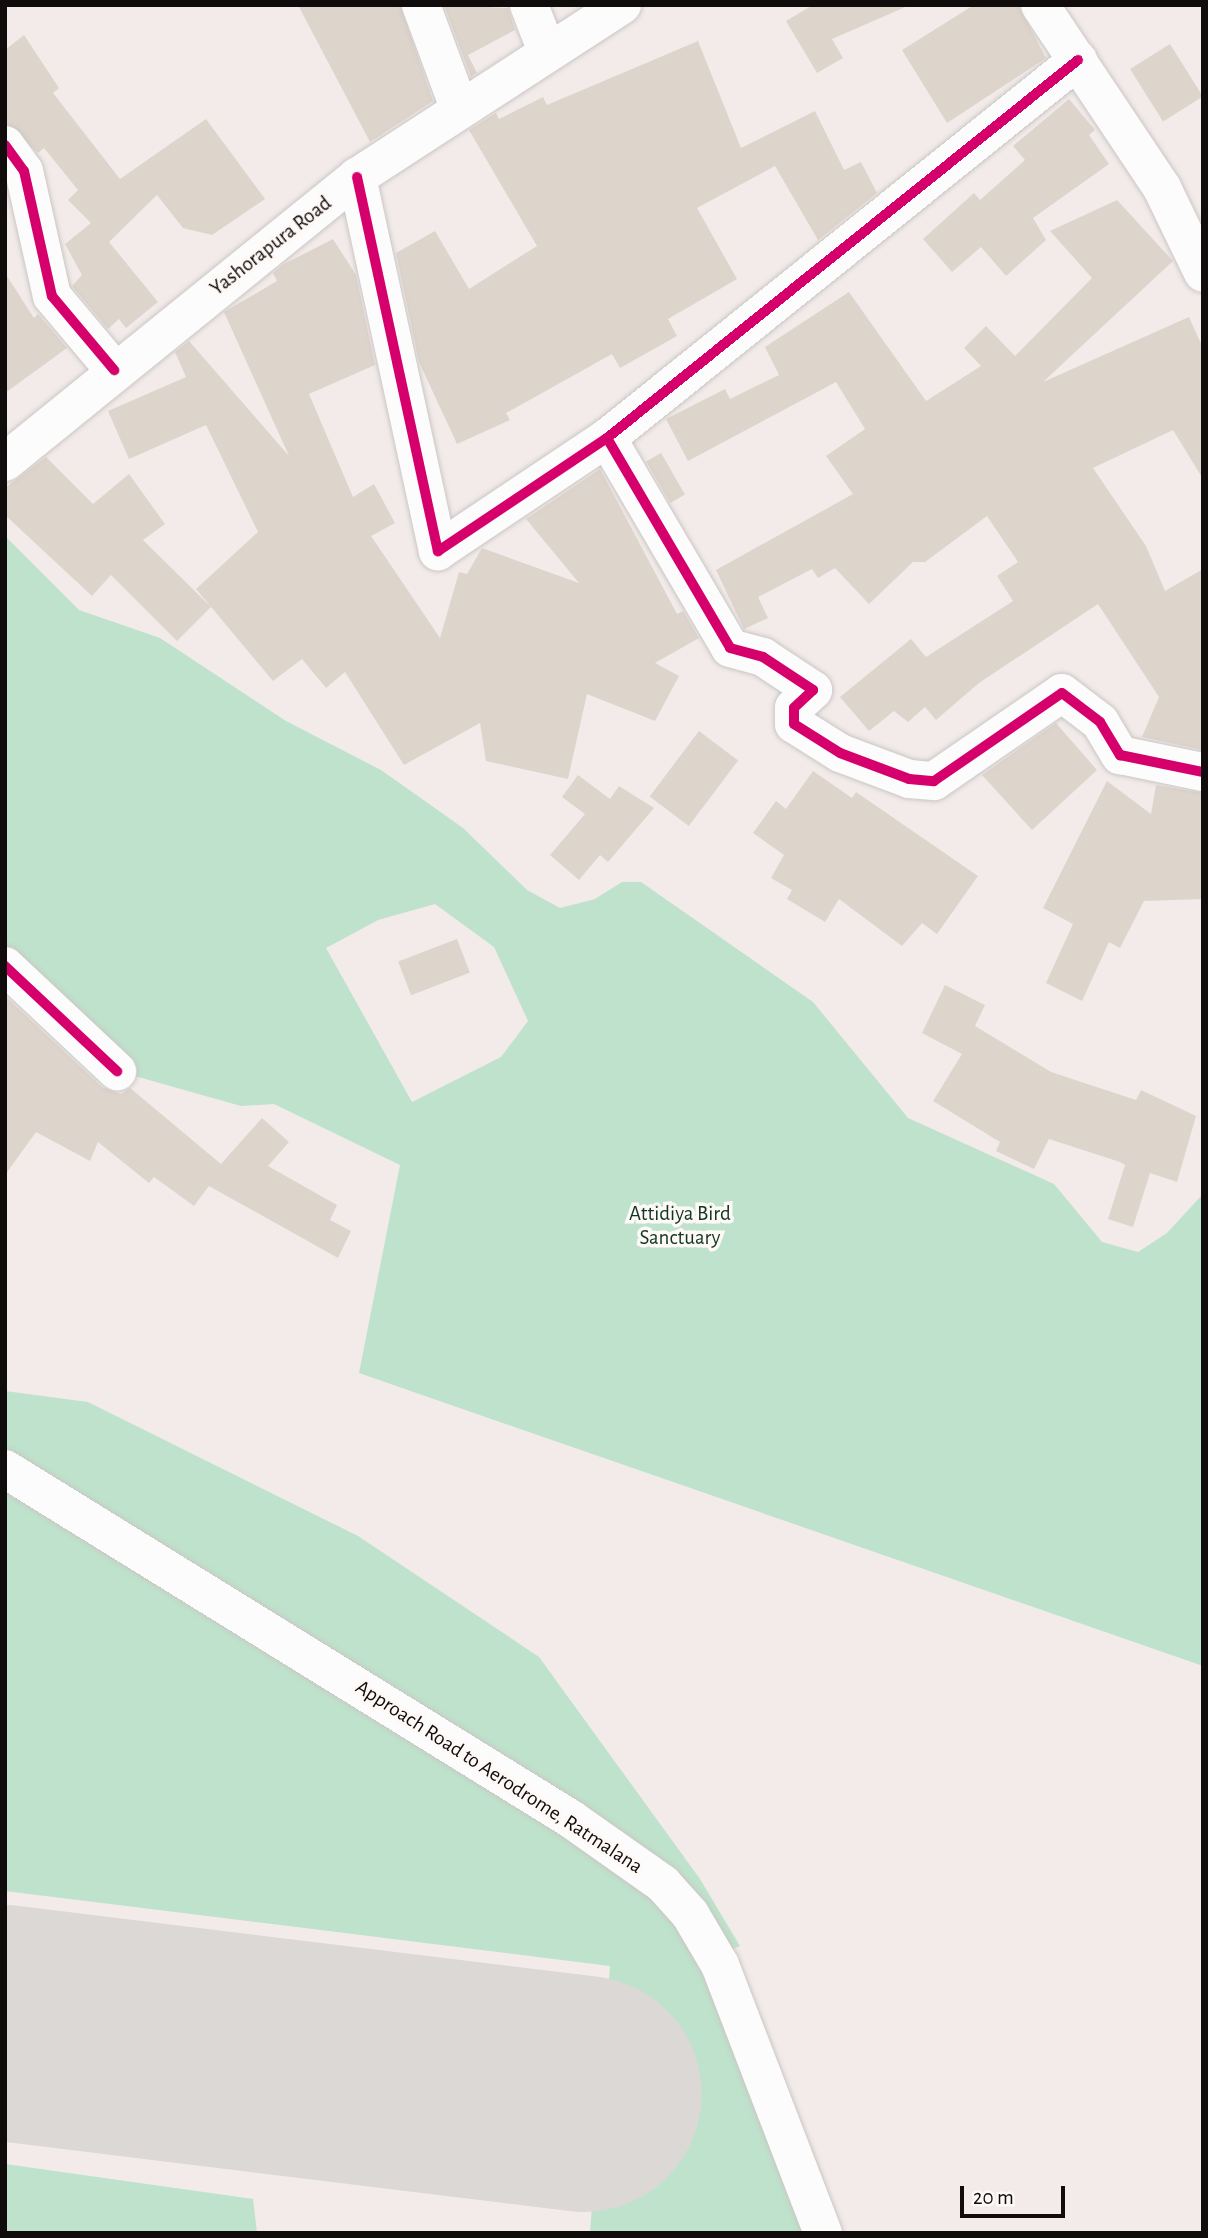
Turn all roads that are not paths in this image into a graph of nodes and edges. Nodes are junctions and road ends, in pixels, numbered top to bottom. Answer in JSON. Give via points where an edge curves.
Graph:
{"nodes":[{"id":1,"x":421,"y":5,"type":"edge"},
{"id":2,"x":529,"y":5,"type":"edge"},
{"id":3,"x":622,"y":5,"type":"edge"},
{"id":4,"x":1040,"y":5,"type":"edge"},
{"id":5,"x":545,"y":49,"type":"junction"},
{"id":6,"x":1078,"y":60,"type":"junction"},
{"id":7,"x":459,"y":108,"type":"junction"},
{"id":8,"x":5,"y":145,"type":"edge"},
{"id":9,"x":358,"y":177,"type":"junction"},
{"id":10,"x":1203,"y":274,"type":"edge"},
{"id":11,"x":114,"y":370,"type":"junction"},
{"id":12,"x":607,"y":438,"type":"junction"},
{"id":13,"x":5,"y":461,"type":"edge"},
{"id":14,"x":1203,"y":772,"type":"edge"},
{"id":15,"x":5,"y":966,"type":"edge"},
{"id":16,"x":117,"y":1071,"type":"dead end"},
{"id":17,"x":5,"y":1469,"type":"edge"},
{"id":18,"x":822,"y":2233,"type":"edge"}],
"edges":[{"from":1,"to":7,"type":"street"},
{"from":2,"to":5,"type":"street"},
{"from":3,"to":5,"type":"street","name":"Yashorapura Road"},
{"from":4,"to":6,"type":"street"},
{"from":5,"to":7,"type":"street","name":"Yashorapura Road"},
{"from":6,"to":10,"type":"street","via":[[1162,188]]},
{"from":6,"to":12,"type":"street"},
{"from":7,"to":9,"type":"street","name":"Yashorapura Road"},
{"from":8,"to":11,"type":"street","via":[[24,171],[52,296]]},
{"from":9,"to":11,"type":"street","name":"Yashorapura Road"},
{"from":9,"to":12,"type":"street","via":[[438,551]]},
{"from":11,"to":13,"type":"street","name":"Yashorapura Road"},
{"from":12,"to":14,"type":"street","via":[[730,648],[763,657],[813,690],[794,708],[794,724],[840,753],[909,779],[934,780],[1062,693],[1100,722],[1120,755]]},
{"from":15,"to":16,"type":"street"},
{"from":17,"to":18,"type":"street","name":"Approach Road to Aerodrome, Ratmalana","via":[[571,1818],[663,1884],[690,1914],[720,1965]]}]}
